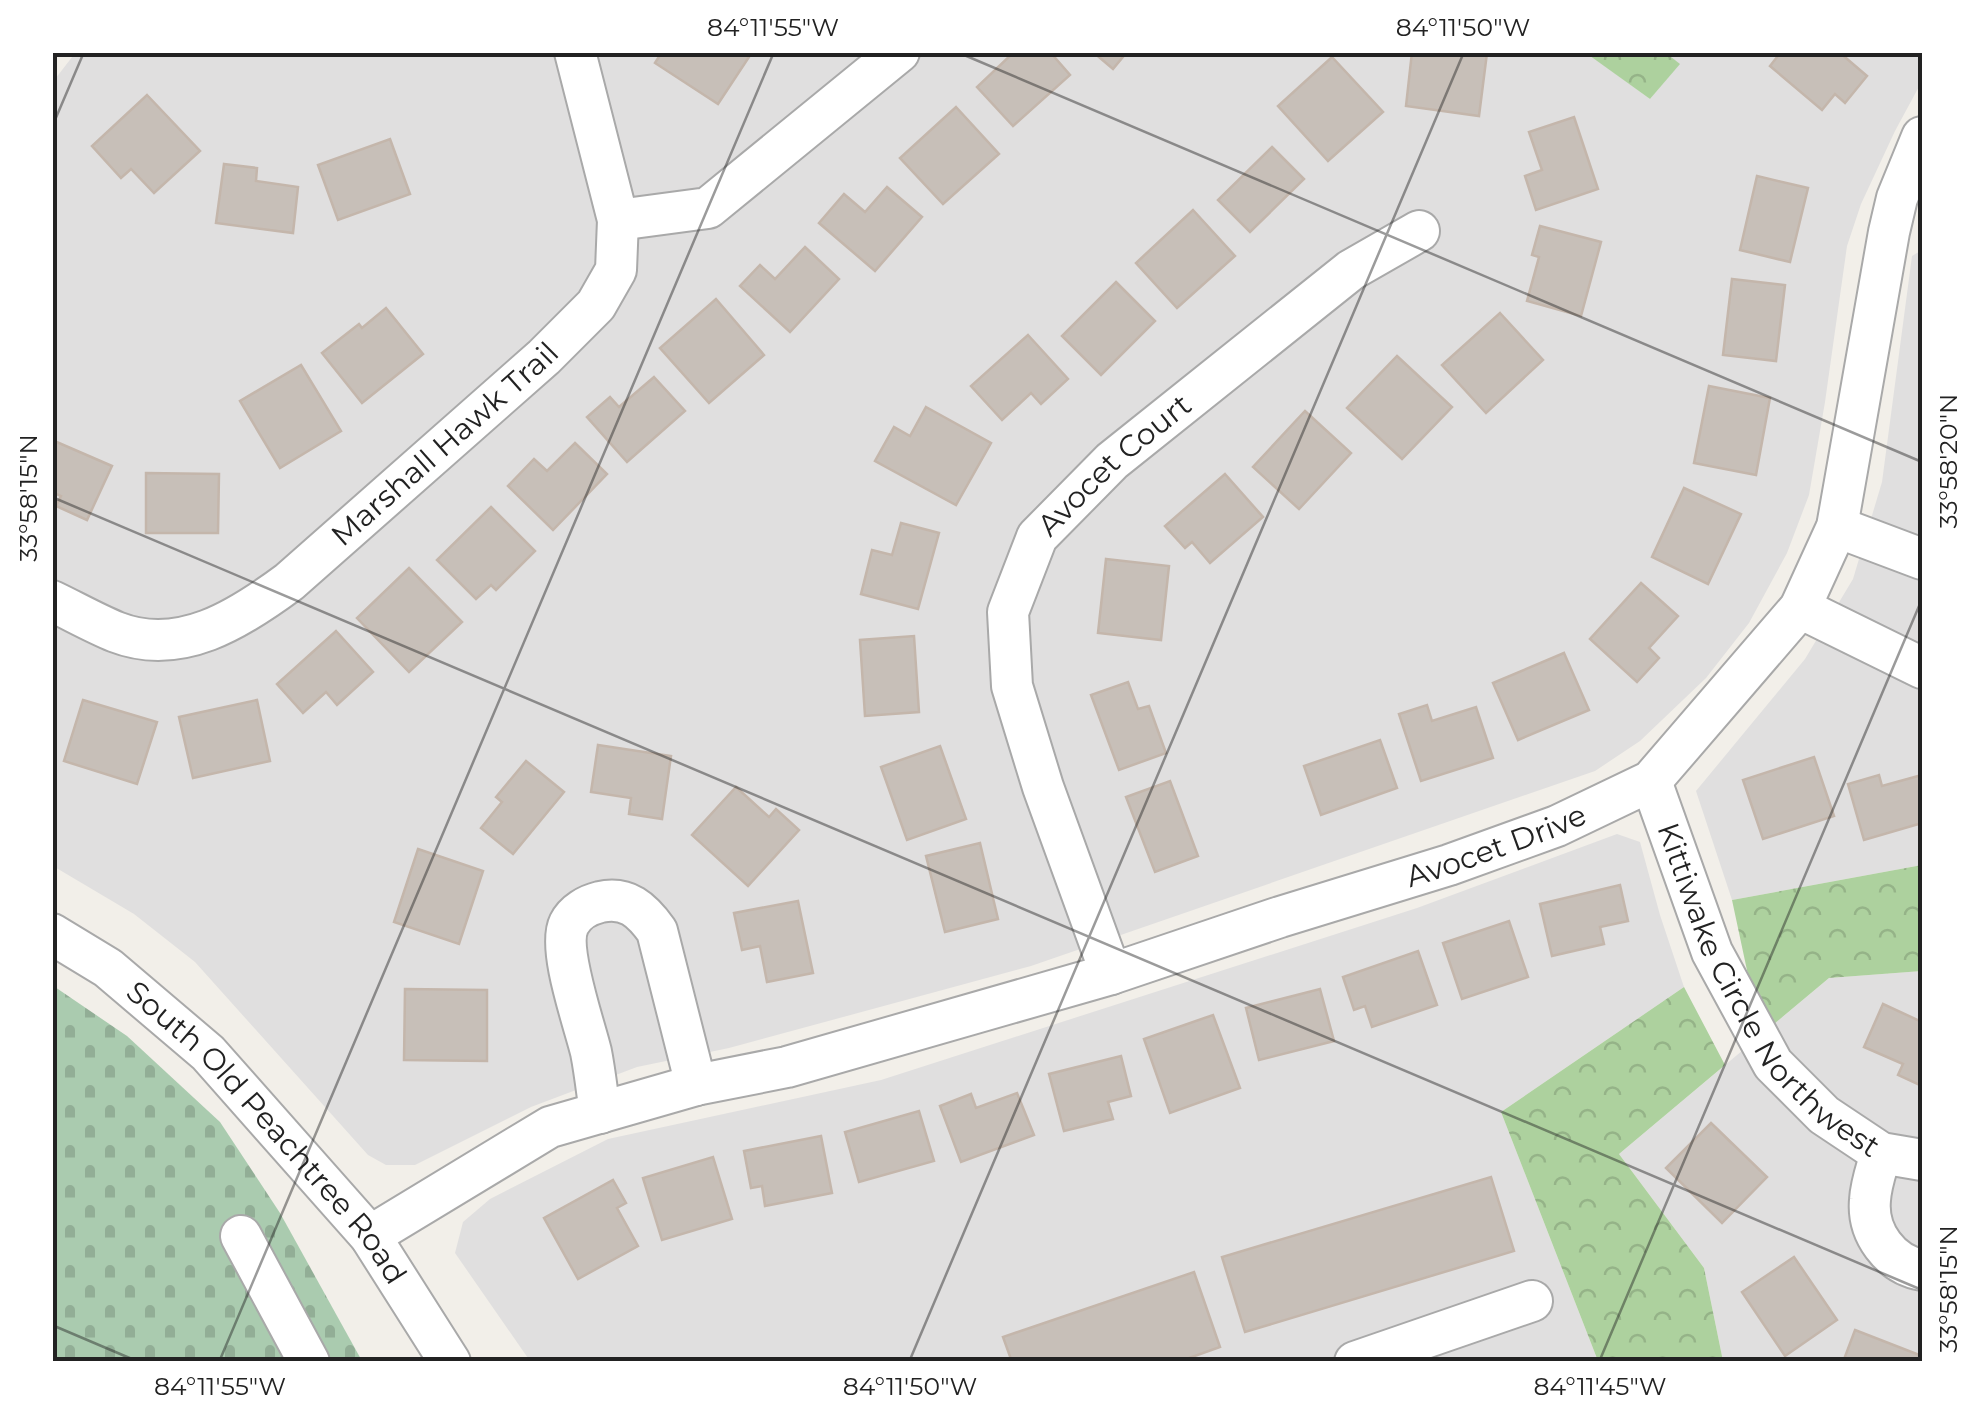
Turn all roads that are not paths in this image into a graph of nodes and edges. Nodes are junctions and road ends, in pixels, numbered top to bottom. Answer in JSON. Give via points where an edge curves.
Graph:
{"nodes":[{"id":1,"x":575,"y":52,"type":"edge"},
{"id":2,"x":900,"y":52,"type":"edge"},
{"id":3,"x":1922,"y":137,"type":"edge"},
{"id":4,"x":1910,"y":204,"type":"edge"},
{"id":5,"x":618,"y":220,"type":"junction"},
{"id":6,"x":1420,"y":231,"type":"dead end"},
{"id":7,"x":1837,"y":527,"type":"junction"},
{"id":8,"x":1919,"y":558,"type":"edge"},
{"id":9,"x":52,"y":600,"type":"edge"},
{"id":10,"x":1800,"y":608,"type":"junction"},
{"id":11,"x":1922,"y":668,"type":"edge"},
{"id":12,"x":1651,"y":781,"type":"junction"},
{"id":13,"x":52,"y":934,"type":"edge"},
{"id":14,"x":1111,"y":974,"type":"junction"},
{"id":15,"x":696,"y":1086,"type":"junction"},
{"id":16,"x":600,"y":1113,"type":"junction"},
{"id":17,"x":1881,"y":1153,"type":"junction"},
{"id":18,"x":1922,"y":1160,"type":"edge"},
{"id":19,"x":240,"y":1236,"type":"dead end"},
{"id":20,"x":370,"y":1236,"type":"junction"},
{"id":21,"x":1922,"y":1270,"type":"edge"},
{"id":22,"x":1532,"y":1301,"type":"dead end"},
{"id":23,"x":1398,"y":1354,"type":"edge"},
{"id":24,"x":309,"y":1362,"type":"edge"},
{"id":25,"x":450,"y":1362,"type":"edge"},
{"id":26,"x":1355,"y":1362,"type":"edge"}],
"edges":[{"from":1,"to":5,"type":"street","name":"Marshall Hawk Trail"},
{"from":2,"to":5,"type":"street","via":[[708,208]]},
{"from":3,"to":4,"type":"street","name":"Avocet Drive"},
{"from":4,"to":7,"type":"street","name":"Avocet Drive","via":[[1889,232]]},
{"from":5,"to":9,"type":"street","name":"Marshall Hawk Trail","via":[[616,270],[596,305],[251,610],[218,628],[148,639],[118,633]]},
{"from":6,"to":14,"type":"street","name":"Avocet Court","via":[[1351,270],[1127,448],[1036,537],[1008,612],[1012,686]]},
{"from":7,"to":8,"type":"street"},
{"from":7,"to":10,"type":"street","name":"Avocet Drive"},
{"from":10,"to":11,"type":"street"},
{"from":10,"to":12,"type":"street","name":"Avocet Drive"},
{"from":12,"to":14,"type":"street","name":"Avocet Drive","via":[[1557,826],[1449,866]]},
{"from":12,"to":17,"type":"street","name":"Kittiwake Circle Northwest","via":[[1712,952],[1773,1064],[1824,1115]]},
{"from":13,"to":20,"type":"street","name":"South Old Peachtree Road","via":[[108,968],[208,1052]]},
{"from":14,"to":15,"type":"street","name":"Avocet Drive","via":[[787,1067]]},
{"from":15,"to":16,"type":"street","name":"Avocet Drive"},
{"from":15,"to":16,"type":"street","via":[[657,930],[642,910],[623,902],[586,906],[569,924],[565,951]]},
{"from":16,"to":20,"type":"street","name":"Avocet Drive","via":[[550,1127]]},
{"from":17,"to":18,"type":"street","name":"Kittiwake Circle Northwest"},
{"from":17,"to":21,"type":"street","via":[[1869,1204],[1875,1232],[1889,1254]]},
{"from":19,"to":24,"type":"street"},
{"from":20,"to":25,"type":"street","name":"South Old Peachtree Road"},
{"from":22,"to":23,"type":"street"},
{"from":23,"to":26,"type":"street"}]}
